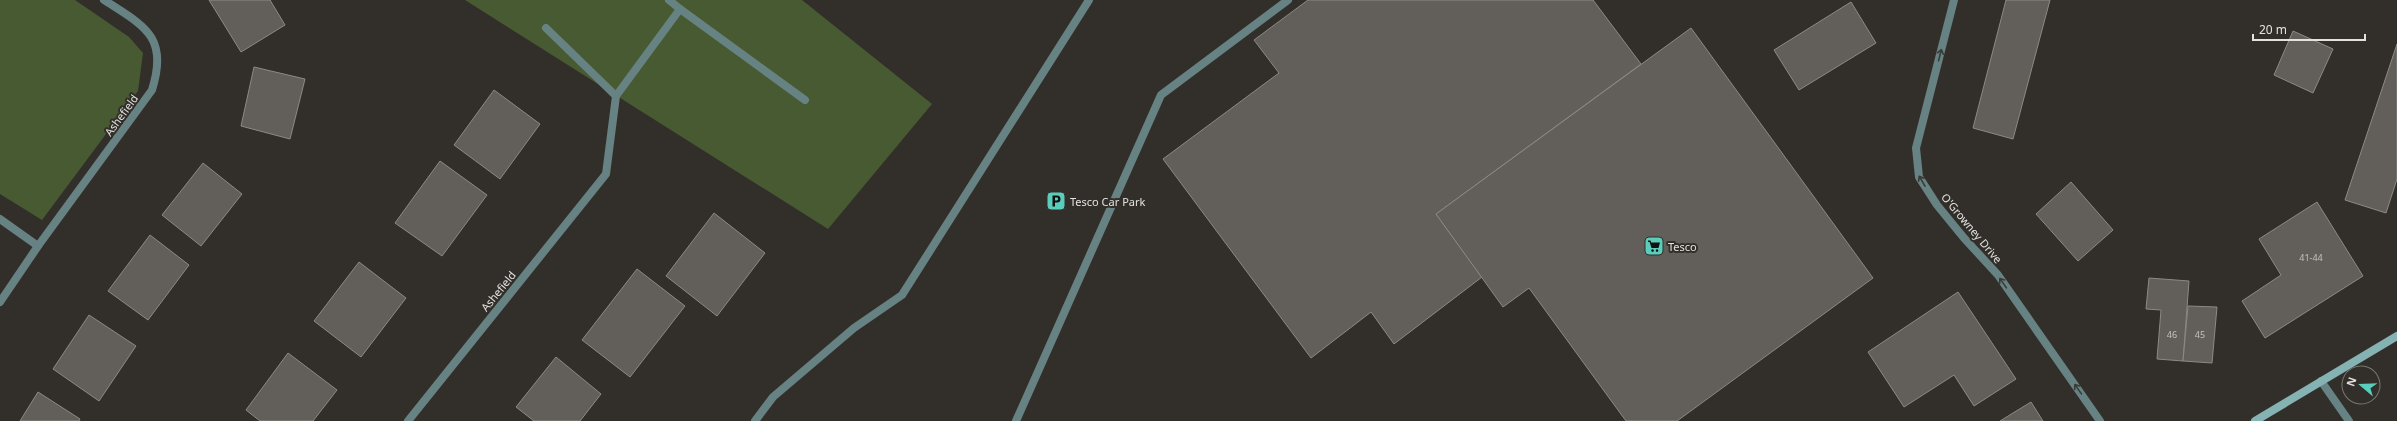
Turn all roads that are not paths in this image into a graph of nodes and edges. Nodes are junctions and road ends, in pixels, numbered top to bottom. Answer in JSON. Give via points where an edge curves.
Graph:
{"nodes":[{"id":1,"x":104,"y":0,"type":"edge"},
{"id":2,"x":669,"y":0,"type":"edge"},
{"id":3,"x":1089,"y":0,"type":"edge"},
{"id":4,"x":1288,"y":0,"type":"edge"},
{"id":5,"x":1954,"y":0,"type":"edge"},
{"id":6,"x":680,"y":9,"type":"junction"},
{"id":7,"x":546,"y":28,"type":"dead end"},
{"id":8,"x":616,"y":96,"type":"junction"},
{"id":9,"x":805,"y":100,"type":"dead end"},
{"id":10,"x":0,"y":219,"type":"edge"},
{"id":11,"x":38,"y":246,"type":"junction"},
{"id":12,"x":0,"y":302,"type":"edge"},
{"id":13,"x":2397,"y":336,"type":"edge"},
{"id":14,"x":2320,"y":381,"type":"junction"},
{"id":15,"x":408,"y":421,"type":"edge"},
{"id":16,"x":755,"y":421,"type":"edge"},
{"id":17,"x":1016,"y":421,"type":"edge"},
{"id":18,"x":2100,"y":421,"type":"edge"},
{"id":19,"x":2255,"y":421,"type":"edge"},
{"id":20,"x":2349,"y":421,"type":"edge"}],
"edges":[{"from":1,"to":11,"type":"street","name":"Ashefield","via":[[144,26],[158,57],[157,74],[152,90]]},
{"from":2,"to":6,"type":"street"},
{"from":3,"to":16,"type":"street","via":[[902,295],[854,328],[773,397]]},
{"from":4,"to":17,"type":"street","via":[[1161,95]]},
{"from":18,"to":5,"type":"street","name":"O'Growney Drive","one_way":true,"via":[[1998,275],[1937,205],[1919,177],[1916,148]]},
{"from":6,"to":8,"type":"street"},
{"from":6,"to":9,"type":"street"},
{"from":7,"to":8,"type":"street"},
{"from":8,"to":15,"type":"street","name":"Ashefield","via":[[606,174]]},
{"from":10,"to":11,"type":"street"},
{"from":11,"to":12,"type":"street","name":"Ashefield"},
{"from":13,"to":14,"type":"street"},
{"from":14,"to":19,"type":"street"},
{"from":14,"to":20,"type":"street"}]}
